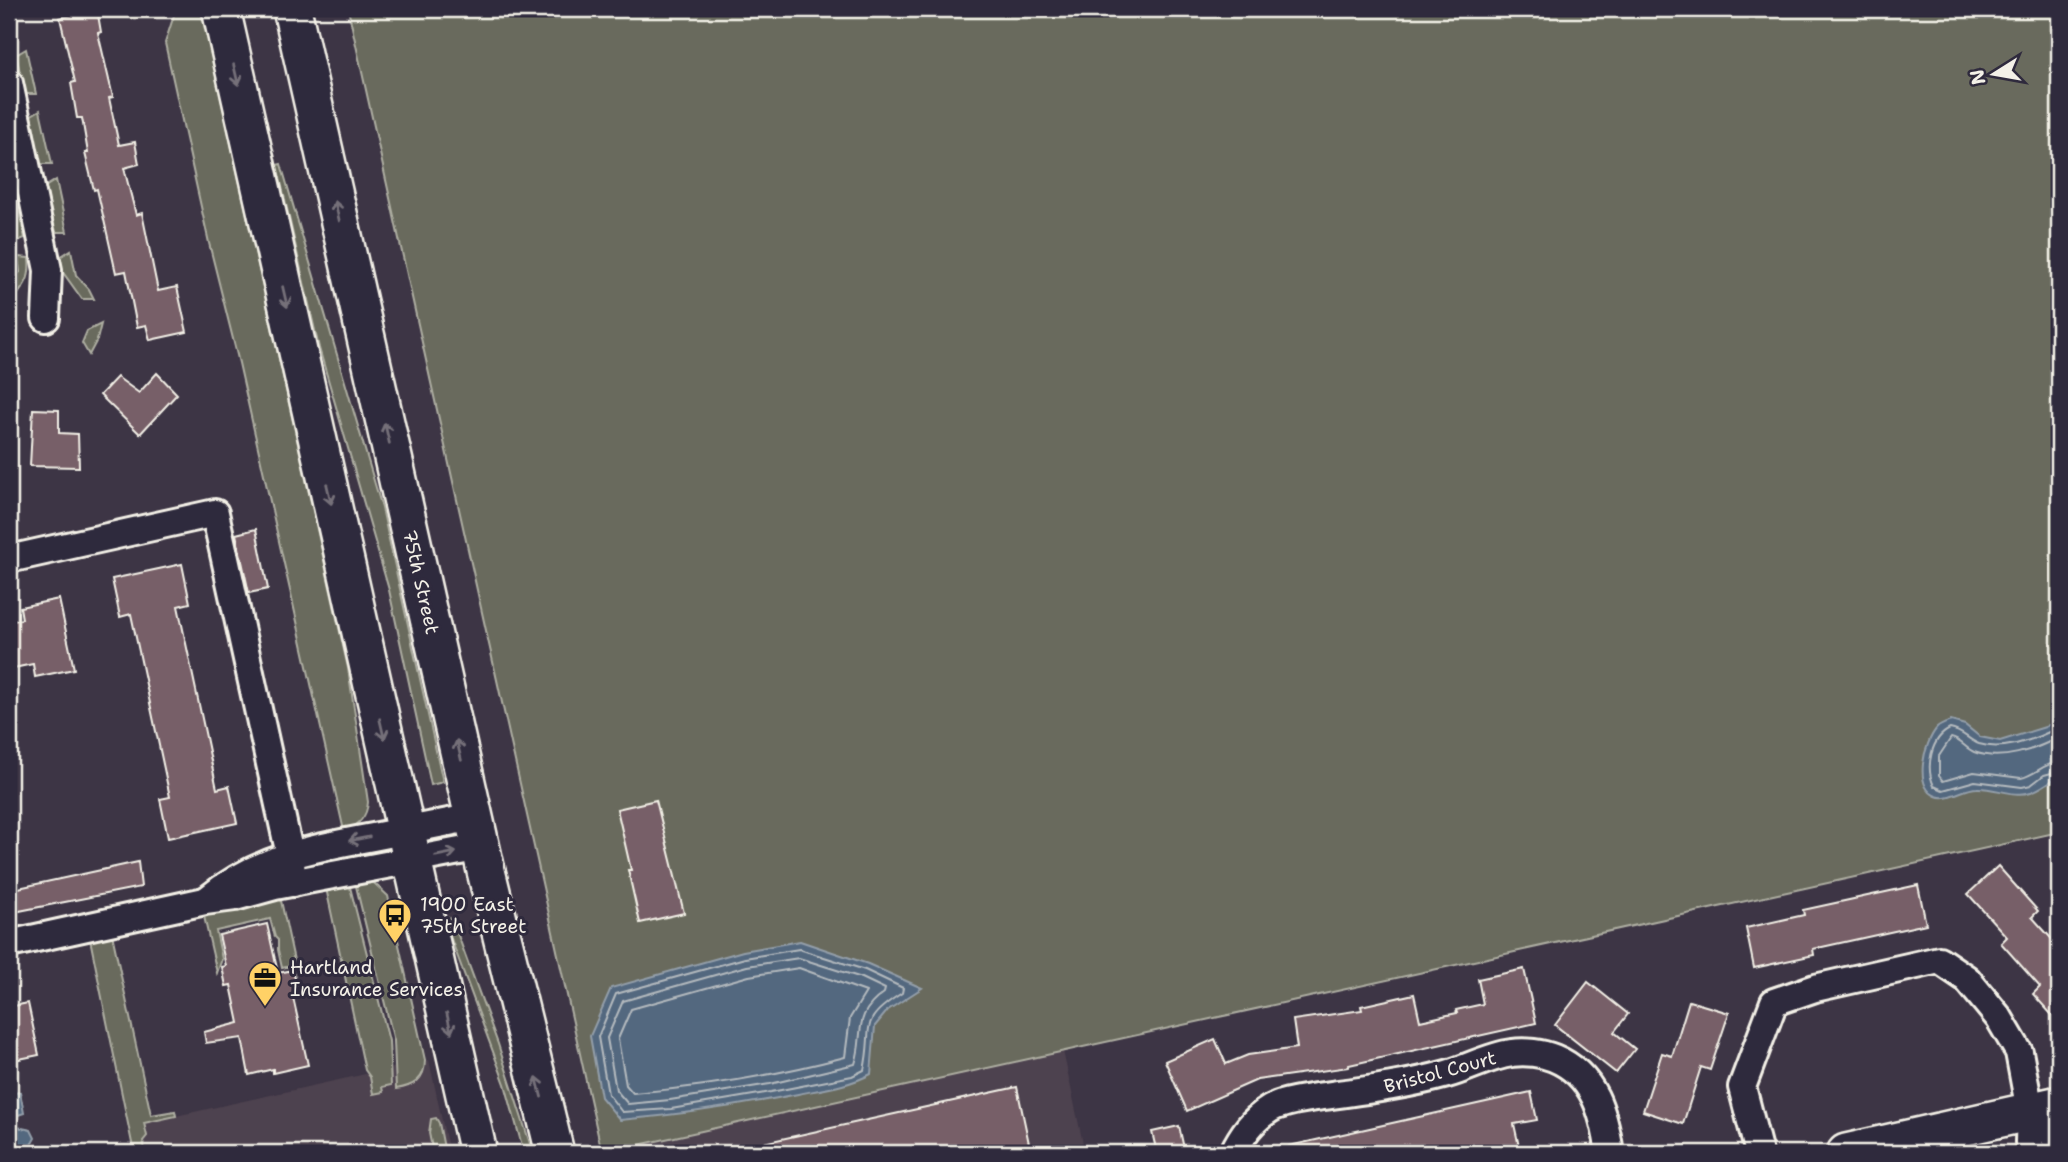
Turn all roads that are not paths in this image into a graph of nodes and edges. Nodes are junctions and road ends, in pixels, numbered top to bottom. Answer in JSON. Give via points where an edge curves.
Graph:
{"nodes":[{"id":1,"x":221,"y":9,"type":"edge"},
{"id":2,"x":292,"y":9,"type":"edge"},
{"id":3,"x":9,"y":83,"type":"edge"},
{"id":4,"x":46,"y":318,"type":"dead end"},
{"id":5,"x":9,"y":559,"type":"edge"},
{"id":6,"x":478,"y":832,"type":"junction"},
{"id":7,"x":408,"y":846,"type":"junction"},
{"id":8,"x":290,"y":855,"type":"junction"},
{"id":9,"x":293,"y":883,"type":"junction"},
{"id":10,"x":205,"y":901,"type":"junction"},
{"id":11,"x":9,"y":944,"type":"edge"},
{"id":12,"x":2045,"y":1108,"type":"edge"},
{"id":13,"x":478,"y":1153,"type":"edge"},
{"id":14,"x":555,"y":1153,"type":"edge"},
{"id":15,"x":1233,"y":1153,"type":"edge"},
{"id":16,"x":1610,"y":1153,"type":"edge"},
{"id":17,"x":1759,"y":1153,"type":"edge"},
{"id":18,"x":1846,"y":1153,"type":"edge"},
{"id":19,"x":2032,"y":1153,"type":"edge"},
{"id":20,"x":2058,"y":1153,"type":"edge"}],
"edges":[{"from":1,"to":7,"type":"main road","one_way":true},
{"from":6,"to":2,"type":"main road","name":"75th Street","one_way":true},
{"from":3,"to":4,"type":"street","via":[[48,270]]},
{"from":5,"to":8,"type":"street","via":[[215,513]]},
{"from":6,"to":7,"type":"street"},
{"from":14,"to":6,"type":"main road","name":"75th Street","one_way":true},
{"from":7,"to":8,"type":"street","one_way":true,"via":[[309,849]]},
{"from":7,"to":9,"type":"street"},
{"from":7,"to":13,"type":"main road","one_way":true},
{"from":8,"to":9,"type":"street"},
{"from":8,"to":10,"type":"street","via":[[228,882]]},
{"from":9,"to":10,"type":"street"},
{"from":10,"to":11,"type":"street"},
{"from":12,"to":17,"type":"street","via":[[1999,1018],[1967,979],[1939,960],[1774,1002],[1742,1087]]},
{"from":12,"to":18,"type":"main road"},
{"from":12,"to":19,"type":"street","via":[[2029,1142]]},
{"from":12,"to":20,"type":"street"},
{"from":15,"to":16,"type":"street","name":"Bristol Court","via":[[1255,1121],[1290,1101],[1406,1084],[1513,1053],[1534,1053],[1554,1058],[1587,1082],[1605,1119]]}]}
